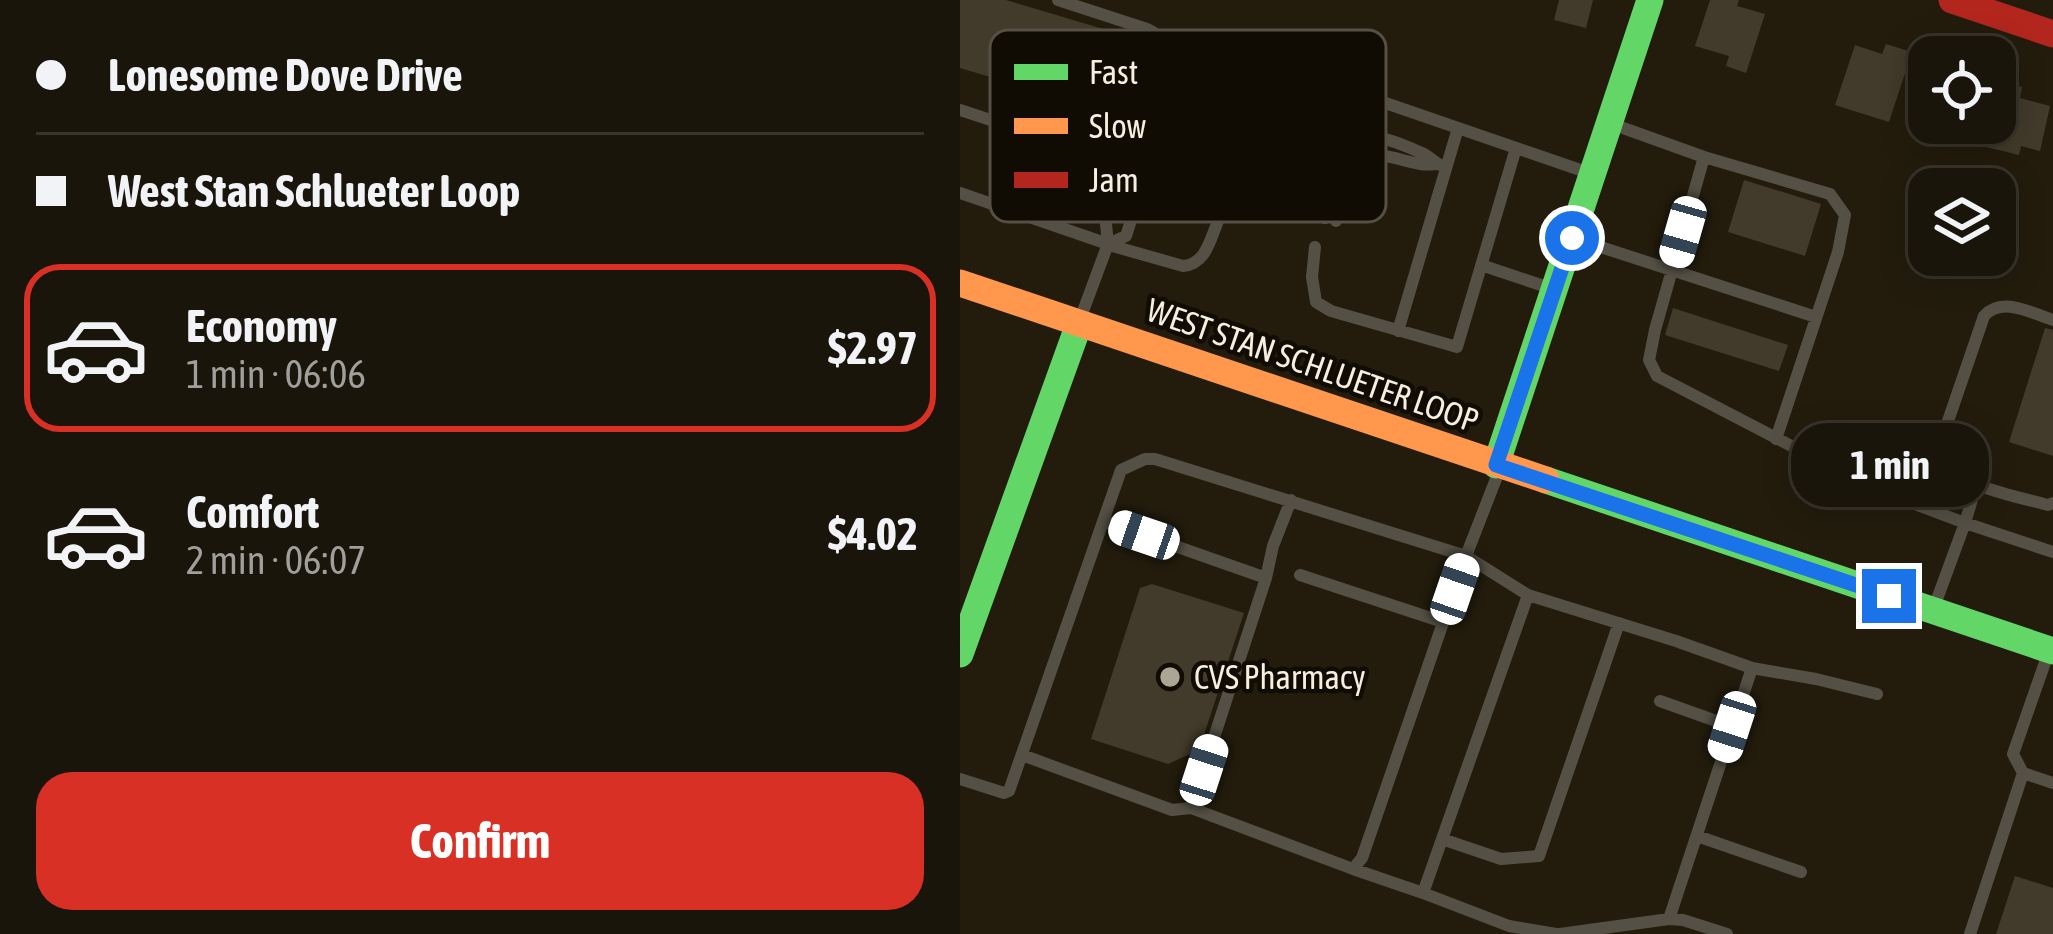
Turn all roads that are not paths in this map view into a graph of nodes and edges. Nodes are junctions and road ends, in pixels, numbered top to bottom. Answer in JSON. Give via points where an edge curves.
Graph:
{"nodes":[{"id":1,"x":1650,"y":0,"type":"edge"},
{"id":2,"x":1952,"y":0,"type":"edge"},
{"id":3,"x":1066,"y":1,"type":"edge"},
{"id":4,"x":1149,"y":30,"type":"edge"},
{"id":5,"x":2053,"y":34,"type":"edge"},
{"id":6,"x":1386,"y":103,"type":"edge"},
{"id":7,"x":960,"y":110,"type":"edge"},
{"id":8,"x":990,"y":120,"type":"edge"},
{"id":9,"x":1610,"y":124,"type":"junction"},
{"id":10,"x":1458,"y":128,"type":"junction"},
{"id":11,"x":1386,"y":141,"type":"edge"},
{"id":12,"x":1516,"y":148,"type":"junction"},
{"id":13,"x":1704,"y":157,"type":"junction"},
{"id":14,"x":1440,"y":165,"type":"junction"},
{"id":15,"x":1593,"y":175,"type":"junction"},
{"id":16,"x":960,"y":193,"type":"edge"},
{"id":17,"x":990,"y":203,"type":"edge"},
{"id":18,"x":1044,"y":222,"type":"edge"},
{"id":19,"x":1107,"y":222,"type":"edge"},
{"id":20,"x":1130,"y":222,"type":"edge"},
{"id":21,"x":1218,"y":222,"type":"edge"},
{"id":22,"x":1572,"y":238,"type":"junction"},
{"id":23,"x":1108,"y":244,"type":"junction"},
{"id":24,"x":1319,"y":250,"type":"dead end"},
{"id":25,"x":1481,"y":265,"type":"junction"},
{"id":26,"x":1672,"y":269,"type":"junction"},
{"id":27,"x":960,"y":284,"type":"edge"},
{"id":28,"x":1555,"y":290,"type":"junction"},
{"id":29,"x":1816,"y":317,"type":"junction"},
{"id":30,"x":2053,"y":320,"type":"edge"},
{"id":31,"x":1079,"y":324,"type":"junction"},
{"id":32,"x":1398,"y":331,"type":"junction"},
{"id":33,"x":1776,"y":439,"type":"junction"},
{"id":34,"x":1499,"y":466,"type":"junction"},
{"id":35,"x":1976,"y":486,"type":"junction"},
{"id":36,"x":1291,"y":500,"type":"junction"},
{"id":37,"x":2053,"y":502,"type":"edge"},
{"id":38,"x":1104,"y":521,"type":"junction"},
{"id":39,"x":1964,"y":523,"type":"junction"},
{"id":40,"x":2053,"y":552,"type":"edge"},
{"id":41,"x":1466,"y":556,"type":"junction"},
{"id":42,"x":1300,"y":575,"type":"dead end"},
{"id":43,"x":1266,"y":578,"type":"junction"},
{"id":44,"x":1528,"y":595,"type":"junction"},
{"id":45,"x":1932,"y":611,"type":"junction"},
{"id":46,"x":1443,"y":622,"type":"junction"},
{"id":47,"x":1619,"y":623,"type":"junction"},
{"id":48,"x":2051,"y":650,"type":"edge"},
{"id":49,"x":960,"y":654,"type":"edge"},
{"id":50,"x":1752,"y":668,"type":"junction"},
{"id":51,"x":1877,"y":694,"type":"dead end"},
{"id":52,"x":1660,"y":701,"type":"dead end"},
{"id":53,"x":1732,"y":727,"type":"junction"},
{"id":54,"x":1022,"y":754,"type":"junction"},
{"id":55,"x":2023,"y":773,"type":"junction"},
{"id":56,"x":960,"y":779,"type":"edge"},
{"id":57,"x":2053,"y":783,"type":"edge"},
{"id":58,"x":1191,"y":808,"type":"junction"},
{"id":59,"x":1697,"y":836,"type":"junction"},
{"id":60,"x":1442,"y":838,"type":"junction"},
{"id":61,"x":1353,"y":869,"type":"junction"},
{"id":62,"x":1802,"y":872,"type":"dead end"},
{"id":63,"x":1423,"y":893,"type":"junction"},
{"id":64,"x":1670,"y":919,"type":"junction"},
{"id":65,"x":1558,"y":934,"type":"edge"},
{"id":66,"x":1727,"y":934,"type":"edge"},
{"id":67,"x":1970,"y":934,"type":"edge"}],
"edges":[{"from":1,"to":9,"type":"main road"},
{"from":2,"to":5,"type":"main road"},
{"from":3,"to":4,"type":"lane"},
{"from":6,"to":10,"type":"lane"},
{"from":7,"to":8,"type":"lane"},
{"from":9,"to":13,"type":"lane"},
{"from":9,"to":15,"type":"main road"},
{"from":10,"to":12,"type":"lane"},
{"from":10,"to":14,"type":"lane"},
{"from":11,"to":14,"type":"lane"},
{"from":12,"to":15,"type":"lane"},
{"from":12,"to":25,"type":"lane"},
{"from":13,"to":26,"type":"lane"},
{"from":13,"to":29,"type":"lane","via":[[1830,194],[1845,215]]},
{"from":14,"to":32,"type":"lane"},
{"from":15,"to":22,"type":"main road"},
{"from":16,"to":17,"type":"lane"},
{"from":18,"to":23,"type":"lane"},
{"from":19,"to":23,"type":"lane"},
{"from":20,"to":23,"type":"lane","via":[[1126,236]]},
{"from":21,"to":23,"type":"lane","via":[[1192,265]]},
{"from":22,"to":26,"type":"lane"},
{"from":22,"to":28,"type":"main road"},
{"from":23,"to":31,"type":"lane"},
{"from":24,"to":32,"type":"lane","via":[[1316,302]]},
{"from":25,"to":28,"type":"lane"},
{"from":25,"to":32,"type":"lane","via":[[1457,347]]},
{"from":26,"to":29,"type":"lane"},
{"from":26,"to":33,"type":"lane","via":[[1649,360],[1657,376]]},
{"from":27,"to":31,"type":"main road","name":"WEST STAN SCHLUETER LOOP"},
{"from":28,"to":34,"type":"main road"},
{"from":29,"to":33,"type":"lane"},
{"from":30,"to":35,"type":"lane","via":[[2005,305],[1984,316],[1935,459]]},
{"from":31,"to":34,"type":"main road","name":"WEST STAN SCHLUETER LOOP"},
{"from":31,"to":49,"type":"main road"},
{"from":33,"to":39,"type":"lane"},
{"from":34,"to":41,"type":"lane"},
{"from":34,"to":45,"type":"main road","name":"WEST STAN SCHLUETER LOOP"},
{"from":35,"to":37,"type":"lane"},
{"from":35,"to":39,"type":"lane"},
{"from":36,"to":38,"type":"lane","via":[[1145,459],[1121,470]]},
{"from":36,"to":41,"type":"lane"},
{"from":36,"to":43,"type":"lane"},
{"from":38,"to":43,"type":"lane"},
{"from":38,"to":54,"type":"lane"},
{"from":39,"to":40,"type":"lane"},
{"from":39,"to":45,"type":"lane"},
{"from":41,"to":44,"type":"lane"},
{"from":41,"to":46,"type":"lane"},
{"from":42,"to":46,"type":"lane"},
{"from":43,"to":58,"type":"lane"},
{"from":44,"to":47,"type":"lane"},
{"from":44,"to":60,"type":"lane"},
{"from":45,"to":48,"type":"main road","name":"WEST STAN SCHLUETER LOOP"},
{"from":46,"to":61,"type":"lane"},
{"from":47,"to":50,"type":"lane"},
{"from":47,"to":60,"type":"lane","via":[[1539,856],[1501,859]]},
{"from":48,"to":55,"type":"lane","via":[[2013,754]]},
{"from":50,"to":51,"type":"lane"},
{"from":50,"to":53,"type":"lane"},
{"from":52,"to":53,"type":"lane"},
{"from":53,"to":59,"type":"lane"},
{"from":54,"to":56,"type":"lane","via":[[1004,794]]},
{"from":54,"to":58,"type":"lane","via":[[1172,811]]},
{"from":55,"to":57,"type":"lane"},
{"from":55,"to":67,"type":"lane"},
{"from":58,"to":61,"type":"lane"},
{"from":59,"to":62,"type":"lane"},
{"from":59,"to":64,"type":"lane"},
{"from":60,"to":63,"type":"lane"},
{"from":61,"to":63,"type":"lane"},
{"from":63,"to":65,"type":"lane","via":[[1509,926]]},
{"from":64,"to":65,"type":"lane"},
{"from":64,"to":66,"type":"lane"}]}
